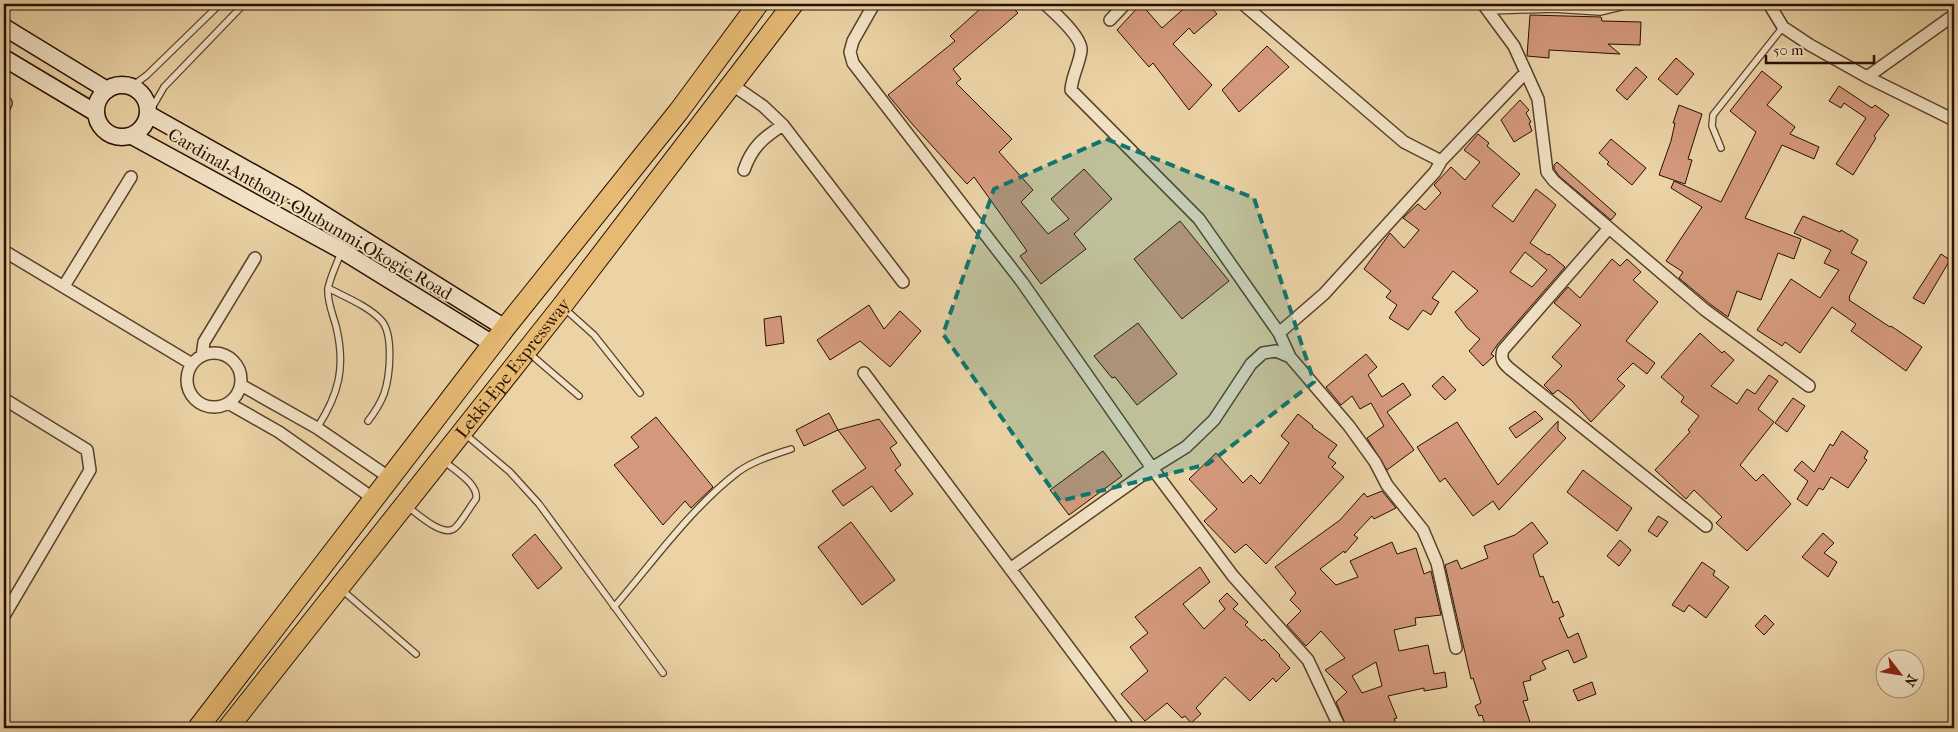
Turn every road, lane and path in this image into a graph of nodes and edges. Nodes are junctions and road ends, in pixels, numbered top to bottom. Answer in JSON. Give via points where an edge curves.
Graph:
{"nodes":[{"id":1,"x":220,"y":4,"type":"edge"},
{"id":2,"x":244,"y":4,"type":"edge"},
{"id":3,"x":758,"y":4,"type":"edge"},
{"id":4,"x":793,"y":4,"type":"edge"},
{"id":5,"x":874,"y":4,"type":"edge"},
{"id":6,"x":1046,"y":4,"type":"edge"},
{"id":7,"x":1125,"y":4,"type":"edge"},
{"id":8,"x":1243,"y":4,"type":"edge"},
{"id":9,"x":1634,"y":4,"type":"edge"},
{"id":10,"x":1770,"y":4,"type":"edge"},
{"id":11,"x":1486,"y":7,"type":"edge"},
{"id":12,"x":1954,"y":15,"type":"edge"},
{"id":13,"x":1110,"y":20,"type":"dead end"},
{"id":14,"x":4,"y":27,"type":"edge"},
{"id":15,"x":1783,"y":27,"type":"junction"},
{"id":16,"x":4,"y":58,"type":"edge"},
{"id":17,"x":1526,"y":72,"type":"junction"},
{"id":18,"x":1867,"y":77,"type":"junction"},
{"id":19,"x":731,"y":84,"type":"junction"},
{"id":20,"x":132,"y":87,"type":"junction"},
{"id":21,"x":107,"y":90,"type":"junction"},
{"id":22,"x":96,"y":113,"type":"junction"},
{"id":23,"x":148,"y":114,"type":"junction"},
{"id":24,"x":1954,"y":120,"type":"edge"},
{"id":25,"x":783,"y":125,"type":"junction"},
{"id":26,"x":132,"y":136,"type":"junction"},
{"id":27,"x":1721,"y":148,"type":"dead end"},
{"id":28,"x":1442,"y":161,"type":"junction"},
{"id":29,"x":744,"y":170,"type":"dead end"},
{"id":30,"x":130,"y":177,"type":"dead end"},
{"id":31,"x":1609,"y":228,"type":"junction"},
{"id":32,"x":341,"y":250,"type":"junction"},
{"id":33,"x":4,"y":251,"type":"edge"},
{"id":34,"x":255,"y":258,"type":"dead end"},
{"id":35,"x":903,"y":282,"type":"dead end"},
{"id":36,"x":64,"y":286,"type":"junction"},
{"id":37,"x":328,"y":288,"type":"junction"},
{"id":38,"x":456,"y":296,"type":"junction"},
{"id":39,"x":562,"y":306,"type":"junction"},
{"id":40,"x":445,"y":314,"type":"junction"},
{"id":41,"x":505,"y":328,"type":"junction"},
{"id":42,"x":1279,"y":333,"type":"junction"},
{"id":43,"x":493,"y":344,"type":"junction"},
{"id":44,"x":526,"y":350,"type":"junction"},
{"id":45,"x":202,"y":356,"type":"junction"},
{"id":46,"x":1290,"y":357,"type":"junction"},
{"id":47,"x":192,"y":364,"type":"junction"},
{"id":48,"x":864,"y":373,"type":"dead end"},
{"id":49,"x":241,"y":385,"type":"junction"},
{"id":50,"x":1809,"y":386,"type":"dead end"},
{"id":51,"x":640,"y":393,"type":"dead end"},
{"id":52,"x":579,"y":396,"type":"dead end"},
{"id":53,"x":4,"y":399,"type":"edge"},
{"id":54,"x":228,"y":403,"type":"junction"},
{"id":55,"x":368,"y":420,"type":"dead end"},
{"id":56,"x":317,"y":428,"type":"junction"},
{"id":57,"x":462,"y":431,"type":"junction"},
{"id":58,"x":790,"y":449,"type":"dead end"},
{"id":59,"x":440,"y":458,"type":"junction"},
{"id":60,"x":1152,"y":468,"type":"junction"},
{"id":61,"x":390,"y":478,"type":"junction"},
{"id":62,"x":374,"y":499,"type":"junction"},
{"id":63,"x":404,"y":504,"type":"junction"},
{"id":64,"x":1706,"y":526,"type":"dead end"},
{"id":65,"x":1010,"y":569,"type":"junction"},
{"id":66,"x":339,"y":587,"type":"junction"},
{"id":67,"x":614,"y":607,"type":"junction"},
{"id":68,"x":4,"y":616,"type":"edge"},
{"id":69,"x":1456,"y":648,"type":"dead end"},
{"id":70,"x":416,"y":654,"type":"dead end"},
{"id":71,"x":663,"y":673,"type":"dead end"},
{"id":72,"x":198,"y":728,"type":"edge"},
{"id":73,"x":228,"y":728,"type":"edge"},
{"id":74,"x":1128,"y":728,"type":"edge"},
{"id":75,"x":1340,"y":728,"type":"edge"}],
"edges":[{"from":1,"to":20,"type":"lane"},
{"from":2,"to":23,"type":"lane","via":[[164,87]]},
{"from":3,"to":41,"type":"highway","name":"Lekki-Epe Expressway","via":[[679,111]]},
{"from":4,"to":19,"type":"highway","name":"Lekki-Epe Expressway"},
{"from":5,"to":60,"type":"street","via":[[853,41],[850,52],[853,63],[1022,282]]},
{"from":6,"to":42,"type":"street","via":[[1078,40],[1082,50],[1071,90],[1199,219]]},
{"from":7,"to":13,"type":"street"},
{"from":8,"to":28,"type":"street","via":[[1404,142]]},
{"from":9,"to":11,"type":"lane","via":[[1600,12]]},
{"from":10,"to":15,"type":"street"},
{"from":11,"to":17,"type":"street","via":[[1514,46]]},
{"from":12,"to":18,"type":"street"},
{"from":14,"to":21,"type":"street"},
{"from":15,"to":18,"type":"street"},
{"from":15,"to":27,"type":"lane","via":[[1713,115],[1712,126]]},
{"from":16,"to":22,"type":"street","name":"Cardinal Anthony Olubunmi Okogie Road"},
{"from":17,"to":28,"type":"street"},
{"from":17,"to":31,"type":"street","via":[[1538,99],[1548,172],[1554,181]]},
{"from":18,"to":24,"type":"street"},
{"from":19,"to":25,"type":"street","via":[[763,106]]},
{"from":19,"to":39,"type":"highway","name":"Lekki-Epe Expressway"},
{"from":20,"to":21,"type":"street"},
{"from":20,"to":23,"type":"street","via":[[144,98]]},
{"from":21,"to":22,"type":"street","via":[[97,104]]},
{"from":22,"to":26,"type":"street","name":"Cardinal Anthony Olubunmi Okogie Road","via":[[108,133]]},
{"from":23,"to":26,"type":"street","via":[[142,127]]},
{"from":23,"to":38,"type":"street","name":"Cardinal Anthony Olubunmi Okogie Road","via":[[296,197]]},
{"from":25,"to":29,"type":"street","via":[[763,138],[749,156]]},
{"from":25,"to":35,"type":"street"},
{"from":26,"to":32,"type":"street","name":"Cardinal Anthony Olubunmi Okogie Road"},
{"from":28,"to":42,"type":"street","via":[[1324,294]]},
{"from":30,"to":36,"type":"street"},
{"from":31,"to":50,"type":"street","via":[[1705,310]]},
{"from":31,"to":64,"type":"street","via":[[1501,356],[1510,369]]},
{"from":32,"to":37,"type":"lane"},
{"from":32,"to":40,"type":"street","name":"Cardinal Anthony Olubunmi Okogie Road"},
{"from":33,"to":36,"type":"street"},
{"from":34,"to":45,"type":"street","via":[[204,342]]},
{"from":36,"to":47,"type":"street"},
{"from":37,"to":55,"type":"lane","via":[[373,313],[386,328],[387,382],[378,407]]},
{"from":37,"to":56,"type":"lane","via":[[338,336],[341,372],[329,409]]},
{"from":38,"to":40,"type":"street"},
{"from":38,"to":41,"type":"street","name":"Cardinal Anthony Olubunmi Okogie Road"},
{"from":39,"to":44,"type":"highway","name":"Lekki-Epe Expressway"},
{"from":39,"to":51,"type":"lane","via":[[594,335]]},
{"from":40,"to":43,"type":"street","name":"Cardinal Anthony Olubunmi Okogie Road"},
{"from":41,"to":43,"type":"highway","name":"Lekki-Epe Expressway"},
{"from":42,"to":46,"type":"street"},
{"from":43,"to":61,"type":"highway","name":"Lekki-Epe Expressway"},
{"from":44,"to":52,"type":"lane"},
{"from":44,"to":57,"type":"highway","name":"Lekki-Epe Expressway"},
{"from":45,"to":47,"type":"street"},
{"from":45,"to":49,"type":"street","via":[[216,353],[233,360],[241,376]]},
{"from":46,"to":60,"type":"street","via":[[1276,352],[1263,353],[1251,364],[1214,420],[1186,447]]},
{"from":46,"to":69,"type":"street","via":[[1349,426],[1387,485],[1423,530],[1437,563]]},
{"from":47,"to":54,"type":"street","via":[[187,382],[194,398],[211,407]]},
{"from":48,"to":65,"type":"street"},
{"from":49,"to":54,"type":"street"},
{"from":49,"to":56,"type":"street"},
{"from":53,"to":68,"type":"street","via":[[87,450],[90,470]]},
{"from":54,"to":62,"type":"street","via":[[279,432]]},
{"from":56,"to":61,"type":"street"},
{"from":57,"to":59,"type":"highway","name":"Lekki-Epe Expressway"},
{"from":57,"to":67,"type":"lane","via":[[510,472],[539,504]]},
{"from":58,"to":67,"type":"lane","via":[[739,471],[702,504]]},
{"from":59,"to":63,"type":"highway","name":"Lekki-Epe Expressway"},
{"from":59,"to":63,"type":"lane","via":[[474,487],[477,494],[454,529],[440,530]]},
{"from":60,"to":65,"type":"street"},
{"from":60,"to":75,"type":"street","via":[[1233,576],[1308,660]]},
{"from":61,"to":62,"type":"highway","name":"Lekki-Epe Expressway"},
{"from":62,"to":72,"type":"highway","name":"Lekki-Epe Expressway"},
{"from":63,"to":66,"type":"highway","name":"Lekki-Epe Expressway"},
{"from":65,"to":74,"type":"street"},
{"from":66,"to":70,"type":"lane"},
{"from":66,"to":73,"type":"highway","name":"Lekki-Epe Expressway"},
{"from":67,"to":71,"type":"lane"}]}
